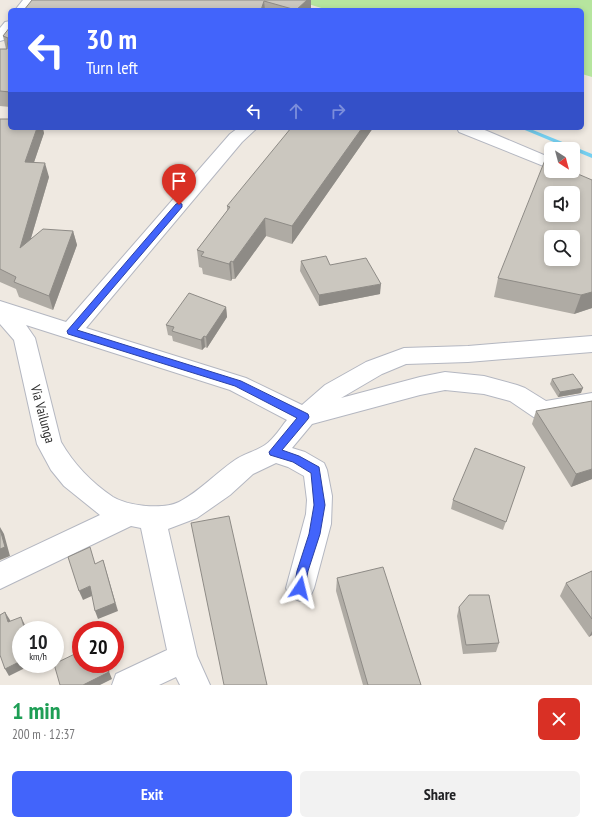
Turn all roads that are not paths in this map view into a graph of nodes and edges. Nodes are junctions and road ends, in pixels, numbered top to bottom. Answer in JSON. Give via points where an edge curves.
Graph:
{"nodes":[{"id":1,"x":30,"y":0,"type":"edge"},
{"id":2,"x":24,"y":8,"type":"edge"},
{"id":3,"x":8,"y":27,"type":"edge"},
{"id":4,"x":0,"y":37,"type":"edge"},
{"id":5,"x":246,"y":130,"type":"edge"},
{"id":6,"x":470,"y":130,"type":"edge"},
{"id":7,"x":544,"y":161,"type":"edge"},
{"id":8,"x":71,"y":331,"type":"junction"},
{"id":9,"x":592,"y":344,"type":"edge"},
{"id":10,"x":592,"y":402,"type":"edge"},
{"id":11,"x":289,"y":434,"type":"junction"},
{"id":12,"x":141,"y":516,"type":"junction"},
{"id":13,"x":0,"y":576,"type":"edge"},
{"id":14,"x":300,"y":588,"type":"dead end"},
{"id":15,"x":183,"y":658,"type":"junction"},
{"id":16,"x":127,"y":685,"type":"edge"},
{"id":17,"x":195,"y":685,"type":"edge"}],
"edges":[{"from":1,"to":2,"type":"street"},
{"from":3,"to":4,"type":"street"},
{"from":5,"to":8,"type":"street","via":[[236,138]]},
{"from":6,"to":7,"type":"street"},
{"from":8,"to":11,"type":"street","name":"Via Vailunga","via":[[238,384]]},
{"from":8,"to":12,"type":"street","name":"Via Vailunga","via":[[0,309],[24,338],[49,444],[60,463],[73,478],[106,506]]},
{"from":9,"to":11,"type":"street","via":[[468,354],[404,356],[374,368],[333,391]]},
{"from":10,"to":11,"type":"street","via":[[543,411],[517,394],[484,385],[445,381],[420,386]]},
{"from":11,"to":12,"type":"street","via":[[188,510],[170,517]]},
{"from":11,"to":14,"type":"street","name":"Via Vailunga","via":[[296,459],[315,470],[320,505],[302,571]]},
{"from":12,"to":13,"type":"street"},
{"from":12,"to":15,"type":"street"},
{"from":15,"to":16,"type":"street"},
{"from":15,"to":17,"type":"street"}]}
